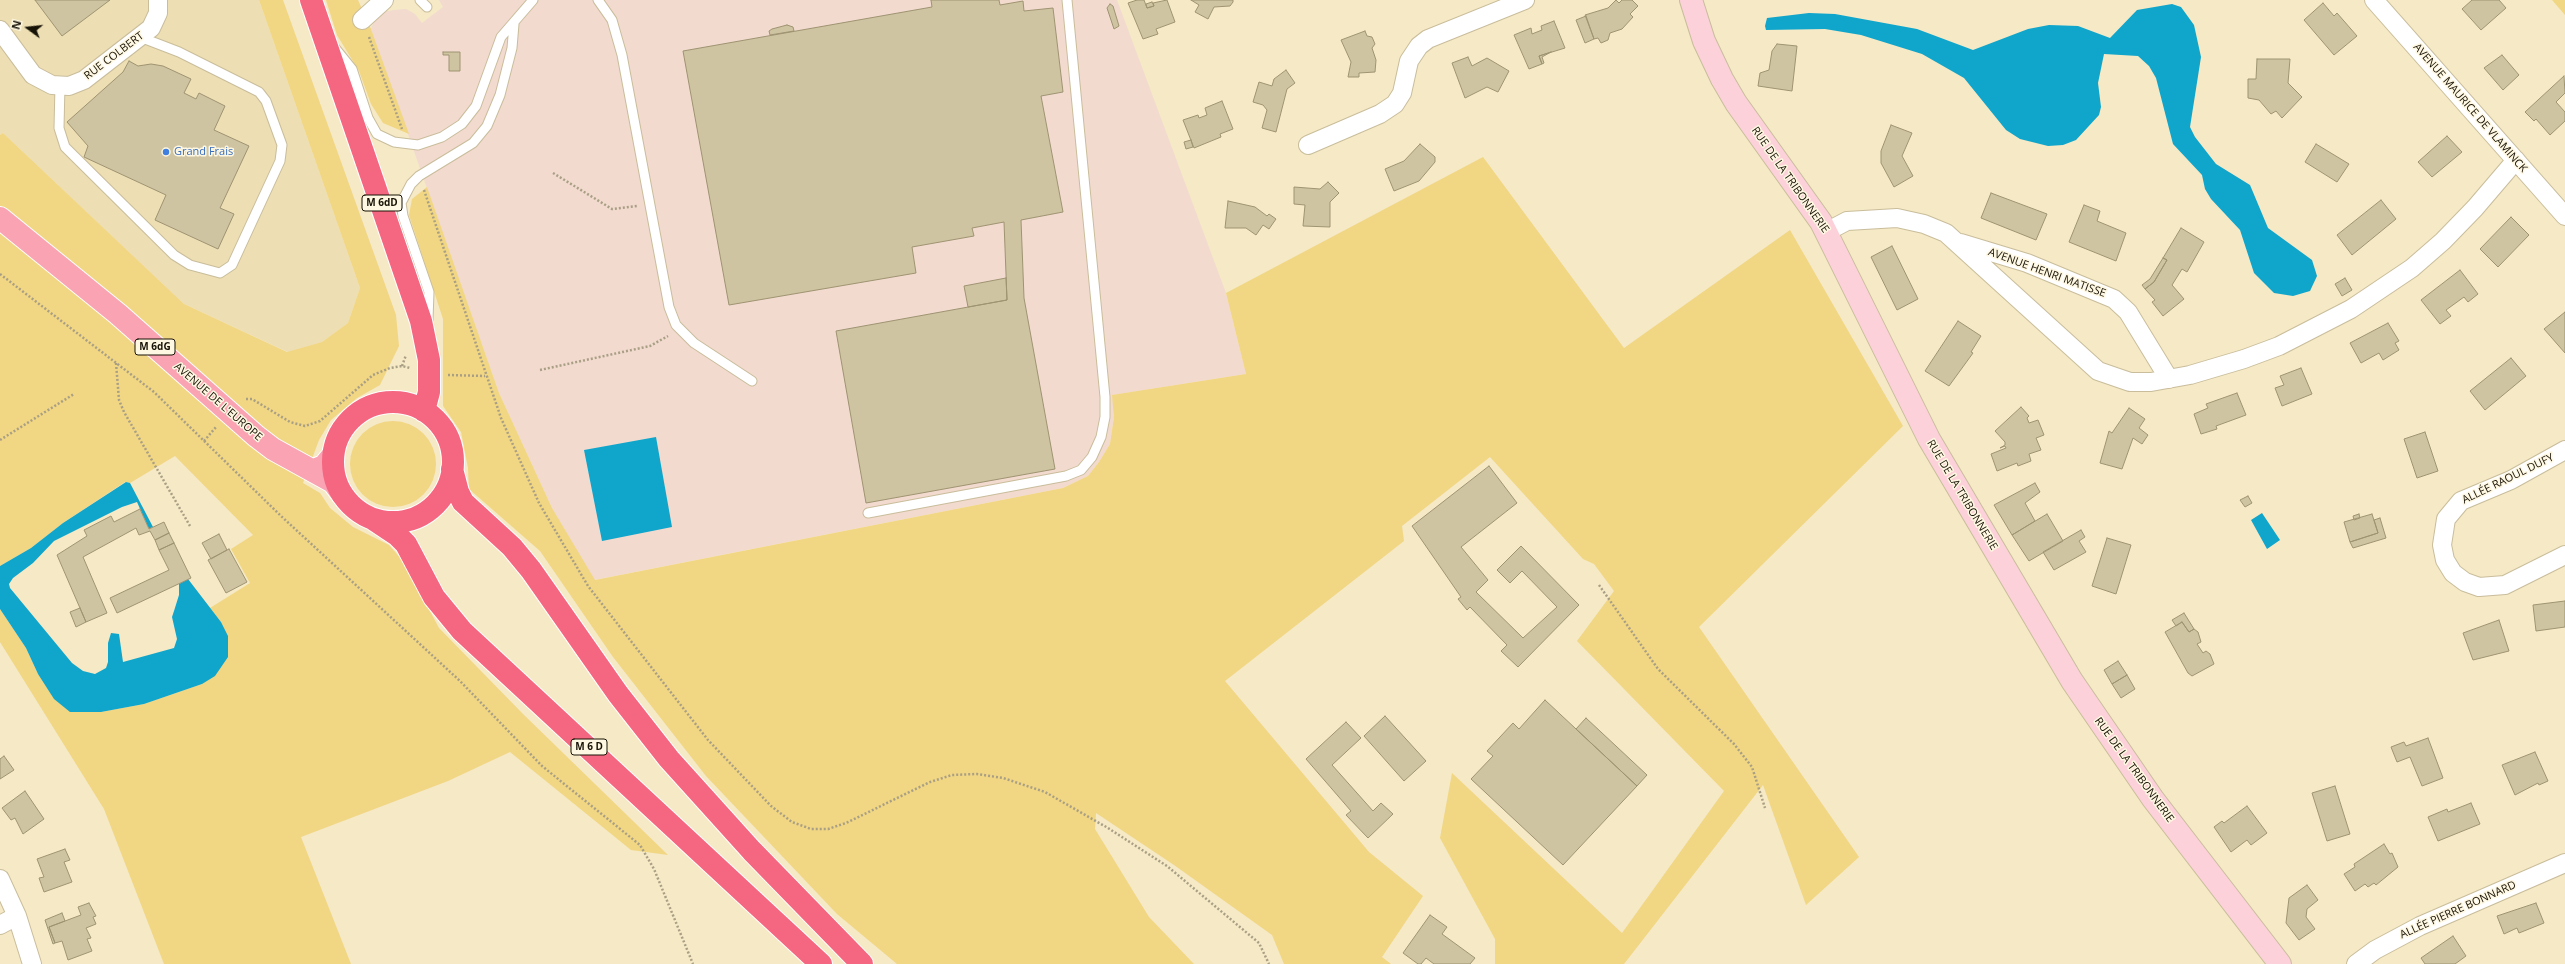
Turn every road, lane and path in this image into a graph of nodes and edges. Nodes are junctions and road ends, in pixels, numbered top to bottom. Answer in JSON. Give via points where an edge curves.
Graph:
{"nodes":[{"id":1,"x":158,"y":0,"type":"edge"},
{"id":2,"x":311,"y":0,"type":"edge"},
{"id":3,"x":384,"y":0,"type":"edge"},
{"id":4,"x":420,"y":0,"type":"edge"},
{"id":5,"x":533,"y":0,"type":"edge"},
{"id":6,"x":598,"y":0,"type":"edge"},
{"id":7,"x":1067,"y":0,"type":"edge"},
{"id":8,"x":1525,"y":0,"type":"edge"},
{"id":9,"x":1691,"y":0,"type":"edge"},
{"id":10,"x":2374,"y":0,"type":"edge"},
{"id":11,"x":427,"y":7,"type":"dead end"},
{"id":12,"x":362,"y":20,"type":"joint"},
{"id":13,"x":514,"y":24,"type":"junction"},
{"id":14,"x":0,"y":30,"type":"edge"},
{"id":15,"x":324,"y":35,"type":"junction"},
{"id":16,"x":140,"y":37,"type":"junction"},
{"id":17,"x":60,"y":85,"type":"junction"},
{"id":18,"x":408,"y":144,"type":"junction"},
{"id":19,"x":1308,"y":145,"type":"dead end"},
{"id":20,"x":2516,"y":160,"type":"junction"},
{"id":21,"x":553,"y":173,"type":"dead end"},
{"id":22,"x":419,"y":176,"type":"junction"},
{"id":23,"x":650,"y":204,"type":"junction"},
{"id":24,"x":2565,"y":216,"type":"edge"},
{"id":25,"x":0,"y":218,"type":"edge"},
{"id":26,"x":1826,"y":232,"type":"junction"},
{"id":27,"x":1955,"y":241,"type":"junction"},
{"id":28,"x":0,"y":274,"type":"edge"},
{"id":29,"x":681,"y":329,"type":"junction"},
{"id":30,"x":427,"y":342,"type":"junction"},
{"id":31,"x":116,"y":363,"type":"junction"},
{"id":32,"x":402,"y":366,"type":"dead end"},
{"id":33,"x":540,"y":370,"type":"dead end"},
{"id":34,"x":2169,"y":379,"type":"junction"},
{"id":35,"x":752,"y":381,"type":"dead end"},
{"id":36,"x":74,"y":394,"type":"dead end"},
{"id":37,"x":424,"y":411,"type":"junction"},
{"id":38,"x":229,"y":412,"type":"junction"},
{"id":39,"x":0,"y":440,"type":"edge"},
{"id":40,"x":204,"y":441,"type":"junction"},
{"id":41,"x":2565,"y":450,"type":"edge"},
{"id":42,"x":333,"y":455,"type":"junction"},
{"id":43,"x":452,"y":469,"type":"junction"},
{"id":44,"x":314,"y":470,"type":"junction"},
{"id":45,"x":342,"y":494,"type":"junction"},
{"id":46,"x":868,"y":512,"type":"dead end"},
{"id":47,"x":373,"y":519,"type":"junction"},
{"id":48,"x":190,"y":526,"type":"dead end"},
{"id":49,"x":2565,"y":555,"type":"edge"},
{"id":50,"x":1599,"y":586,"type":"dead end"},
{"id":51,"x":1765,"y":808,"type":"dead end"},
{"id":52,"x":2565,"y":863,"type":"edge"},
{"id":53,"x":0,"y":879,"type":"edge"},
{"id":54,"x":17,"y":916,"type":"junction"},
{"id":55,"x":0,"y":924,"type":"edge"},
{"id":56,"x":32,"y":964,"type":"edge"},
{"id":57,"x":693,"y":964,"type":"edge"},
{"id":58,"x":821,"y":964,"type":"edge"},
{"id":59,"x":862,"y":964,"type":"edge"},
{"id":60,"x":1269,"y":964,"type":"edge"},
{"id":61,"x":2280,"y":964,"type":"edge"},
{"id":62,"x":2356,"y":964,"type":"edge"}],
"edges":[{"from":1,"to":16,"type":"street","name":"RUE COLBERT","via":[[158,13],[151,28]]},
{"from":2,"to":15,"type":"highway","number":"M 6dD"},
{"from":3,"to":12,"type":"street"},
{"from":4,"to":11,"type":"lane"},
{"from":5,"to":13,"type":"lane"},
{"from":6,"to":23,"type":"lane","via":[[612,20],[622,54]]},
{"from":7,"to":46,"type":"lane","via":[[1105,397],[1101,437],[1081,470],[1066,476]]},
{"from":8,"to":19,"type":"street","via":[[1428,39],[1419,46],[1409,61],[1402,93],[1394,104],[1380,114]]},
{"from":9,"to":26,"type":"street","name":"RUE DE LA TRIBONNERIE","via":[[1704,41],[1728,91]]},
{"from":10,"to":20,"type":"street","name":"AVENUE MAURICE DE VLAMINCK"},
{"from":12,"to":18,"type":"path"},
{"from":13,"to":18,"type":"lane","via":[[500,37],[476,106],[462,124],[442,136],[418,145]]},
{"from":13,"to":22,"type":"lane","via":[[511,54],[500,95],[487,126],[473,143]]},
{"from":14,"to":17,"type":"street","name":"RUE COLBERT","via":[[33,75],[52,85]]},
{"from":15,"to":18,"type":"lane","via":[[352,69],[368,118],[377,134],[394,142]]},
{"from":15,"to":30,"type":"highway","number":"M 6dD","via":[[408,278]]},
{"from":16,"to":17,"type":"street","name":"RUE COLBERT","via":[[84,80],[69,86]]},
{"from":16,"to":17,"type":"lane","via":[[179,52],[259,92],[266,101],[282,145],[280,161],[232,265],[220,273],[190,264],[174,255],[65,147],[59,128]]},
{"from":20,"to":24,"type":"street","name":"AVENUE MAURICE DE VLAMINCK"},
{"from":20,"to":34,"type":"street","name":"AVENUE HENRI MATISSE","via":[[2475,208],[2428,254],[2351,309],[2262,353],[2207,371]]},
{"from":21,"to":23,"type":"path","via":[[612,209]]},
{"from":22,"to":30,"type":"lane","via":[[411,184],[401,203],[429,292]]},
{"from":22,"to":60,"type":"path","via":[[500,418],[539,503],[588,586],[708,740],[771,806],[792,822],[811,829],[828,829],[846,823],[930,782],[952,775],[977,774],[1003,778],[1045,792],[1167,866],[1259,943]]},
{"from":23,"to":29,"type":"lane","via":[[669,307]]},
{"from":25,"to":38,"type":"main road","name":"AVENUE DE L'EUROPE","number":"M 6dG","via":[[118,314]]},
{"from":26,"to":27,"type":"street","name":"AVENUE HENRI MATISSE","via":[[1847,221],[1897,218],[1924,224],[1946,233]]},
{"from":26,"to":61,"type":"street","name":"RUE DE LA TRIBONNERIE","via":[[1929,439],[2072,681],[2149,794]]},
{"from":27,"to":34,"type":"street","name":"AVENUE HENRI MATISSE","via":[[2098,371],[2130,382]]},
{"from":27,"to":34,"type":"street","name":"AVENUE HENRI MATISSE","via":[[2027,263],[2114,299],[2128,312]]},
{"from":28,"to":31,"type":"path"},
{"from":29,"to":33,"type":"path","via":[[650,346]]},
{"from":29,"to":35,"type":"lane","via":[[694,343]]},
{"from":30,"to":37,"type":"highway","number":"M 6dD","via":[[429,392]]},
{"from":31,"to":40,"type":"path","via":[[154,392]]},
{"from":31,"to":48,"type":"path","via":[[119,400],[124,412]]},
{"from":32,"to":38,"type":"path","via":[[373,375],[320,421],[305,426],[277,416],[252,399],[241,399]]},
{"from":36,"to":39,"type":"path"},
{"from":37,"to":42,"type":"highway","via":[[396,402],[367,408],[344,428]]},
{"from":37,"to":43,"type":"highway","via":[[439,424],[448,440]]},
{"from":38,"to":40,"type":"path"},
{"from":38,"to":44,"type":"main road","name":"AVENUE DE L'EUROPE","number":"M 6dG","via":[[273,449]]},
{"from":40,"to":57,"type":"path","via":[[286,522],[460,681],[542,766],[640,846],[654,869]]},
{"from":41,"to":49,"type":"street","name":"ALLÉE RAOUL DUFY","via":[[2511,480],[2461,501],[2446,519],[2442,545],[2445,560],[2453,573],[2465,582],[2479,587],[2505,585]]},
{"from":42,"to":44,"type":"main road","via":[[324,466]]},
{"from":42,"to":45,"type":"highway","via":[[334,475]]},
{"from":43,"to":47,"type":"highway","via":[[442,496],[424,513],[402,521]]},
{"from":43,"to":59,"type":"highway","via":[[463,502],[512,547],[531,570],[618,694],[661,749],[714,811]]},
{"from":44,"to":45,"type":"main road","name":"AVENUE DE L'EUROPE","number":"M 6dG","via":[[333,482]]},
{"from":45,"to":47,"type":"highway","via":[[355,509]]},
{"from":47,"to":58,"type":"highway","number":"M 6 D","via":[[406,544],[434,597],[462,631]]},
{"from":50,"to":51,"type":"path","via":[[1658,669],[1734,744],[1752,767]]},
{"from":52,"to":62,"type":"street","name":"ALLÉE PIERRE BONNARD","via":[[2420,926],[2375,950]]},
{"from":53,"to":54,"type":"street"},
{"from":54,"to":55,"type":"street"},
{"from":54,"to":56,"type":"street"}]}
